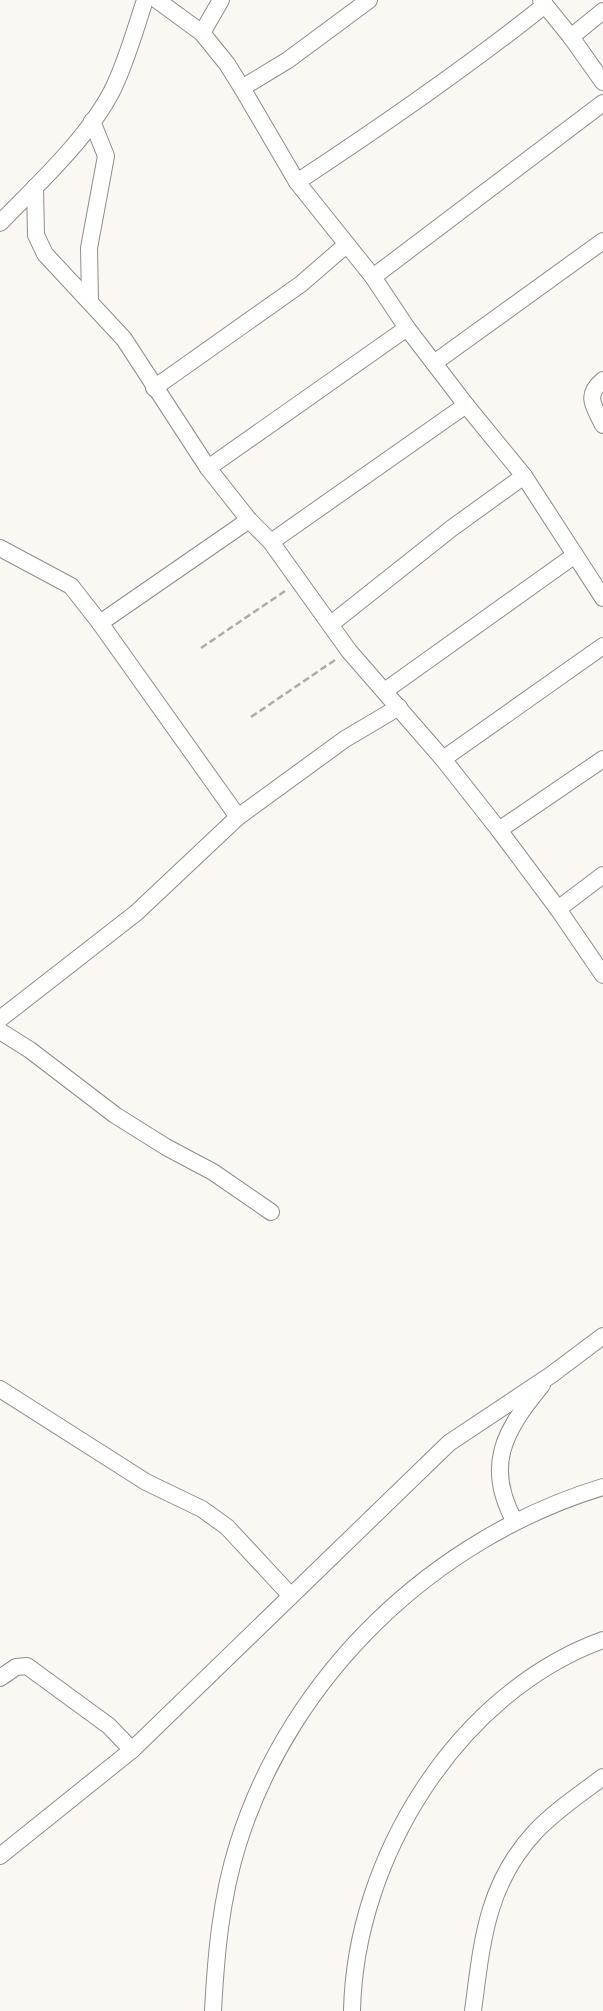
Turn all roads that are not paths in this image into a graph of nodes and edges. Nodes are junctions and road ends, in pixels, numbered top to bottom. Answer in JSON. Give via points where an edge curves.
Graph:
{"nodes":[{"id":1,"x":145,"y":0,"type":"edge"},
{"id":2,"x":157,"y":0,"type":"edge"},
{"id":3,"x":221,"y":0,"type":"edge"},
{"id":4,"x":369,"y":0,"type":"edge"},
{"id":5,"x":543,"y":2,"type":"edge"},
{"id":6,"x":603,"y":11,"type":"edge"},
{"id":7,"x":202,"y":33,"type":"junction"},
{"id":8,"x":571,"y":37,"type":"junction"},
{"id":9,"x":603,"y":82,"type":"edge"},
{"id":10,"x":242,"y":88,"type":"junction"},
{"id":11,"x":603,"y":103,"type":"edge"},
{"id":12,"x":92,"y":121,"type":"junction"},
{"id":13,"x":297,"y":182,"type":"junction"},
{"id":14,"x":35,"y":187,"type":"junction"},
{"id":15,"x":0,"y":223,"type":"edge"},
{"id":16,"x":603,"y":241,"type":"edge"},
{"id":17,"x":346,"y":245,"type":"junction"},
{"id":18,"x":373,"y":277,"type":"junction"},
{"id":19,"x":90,"y":300,"type":"junction"},
{"id":20,"x":407,"y":328,"type":"junction"},
{"id":21,"x":434,"y":363,"type":"junction"},
{"id":22,"x":603,"y":380,"type":"edge"},
{"id":23,"x":154,"y":388,"type":"junction"},
{"id":24,"x":466,"y":405,"type":"junction"},
{"id":25,"x":603,"y":425,"type":"edge"},
{"id":26,"x":208,"y":468,"type":"junction"},
{"id":27,"x":524,"y":476,"type":"junction"},
{"id":28,"x":249,"y":520,"type":"junction"},
{"id":29,"x":271,"y":542,"type":"junction"},
{"id":30,"x":0,"y":548,"type":"edge"},
{"id":31,"x":575,"y":555,"type":"junction"},
{"id":32,"x":603,"y":598,"type":"edge"},
{"id":33,"x":100,"y":623,"type":"junction"},
{"id":34,"x":331,"y":624,"type":"junction"},
{"id":35,"x":603,"y":646,"type":"edge"},
{"id":36,"x":386,"y":690,"type":"junction"},
{"id":37,"x":399,"y":707,"type":"junction"},
{"id":38,"x":443,"y":759,"type":"junction"},
{"id":39,"x":603,"y":759,"type":"edge"},
{"id":40,"x":238,"y":817,"type":"junction"},
{"id":41,"x":499,"y":830,"type":"junction"},
{"id":42,"x":603,"y":874,"type":"edge"},
{"id":43,"x":558,"y":909,"type":"junction"},
{"id":44,"x":603,"y":975,"type":"edge"},
{"id":45,"x":0,"y":1019,"type":"edge"},
{"id":46,"x":0,"y":1031,"type":"edge"},
{"id":47,"x":271,"y":1212,"type":"dead end"},
{"id":48,"x":603,"y":1336,"type":"edge"},
{"id":49,"x":551,"y":1375,"type":"junction"},
{"id":50,"x":0,"y":1389,"type":"edge"},
{"id":51,"x":603,"y":1487,"type":"edge"},
{"id":52,"x":514,"y":1522,"type":"junction"},
{"id":53,"x":291,"y":1595,"type":"junction"},
{"id":54,"x":603,"y":1640,"type":"edge"},
{"id":55,"x":0,"y":1678,"type":"edge"},
{"id":56,"x":132,"y":1750,"type":"junction"},
{"id":57,"x":603,"y":1777,"type":"edge"},
{"id":58,"x":0,"y":1856,"type":"edge"},
{"id":59,"x":213,"y":2011,"type":"edge"},
{"id":60,"x":352,"y":2011,"type":"edge"},
{"id":61,"x":473,"y":2011,"type":"edge"}],
"edges":[{"from":1,"to":12,"type":"street","via":[[111,92]]},
{"from":2,"to":7,"type":"street"},
{"from":3,"to":7,"type":"street"},
{"from":4,"to":10,"type":"street"},
{"from":5,"to":8,"type":"street"},
{"from":5,"to":13,"type":"street","via":[[485,52]]},
{"from":6,"to":8,"type":"street"},
{"from":7,"to":10,"type":"street"},
{"from":8,"to":9,"type":"street"},
{"from":10,"to":13,"type":"street"},
{"from":11,"to":18,"type":"street"},
{"from":12,"to":14,"type":"street"},
{"from":12,"to":19,"type":"street","via":[[106,156],[89,248]]},
{"from":13,"to":17,"type":"street"},
{"from":14,"to":15,"type":"street"},
{"from":14,"to":19,"type":"street","via":[[36,235],[46,254]]},
{"from":16,"to":21,"type":"street"},
{"from":17,"to":18,"type":"street"},
{"from":17,"to":23,"type":"street","via":[[300,284]]},
{"from":18,"to":20,"type":"street"},
{"from":19,"to":23,"type":"street","via":[[124,339]]},
{"from":20,"to":21,"type":"street"},
{"from":20,"to":26,"type":"street"},
{"from":21,"to":24,"type":"street"},
{"from":22,"to":25,"type":"street","via":[[594,389],[592,401]]},
{"from":23,"to":26,"type":"street"},
{"from":24,"to":27,"type":"street"},
{"from":24,"to":29,"type":"street"},
{"from":26,"to":28,"type":"street"},
{"from":27,"to":31,"type":"street"},
{"from":27,"to":34,"type":"street"},
{"from":28,"to":29,"type":"street"},
{"from":28,"to":33,"type":"street"},
{"from":29,"to":34,"type":"street"},
{"from":30,"to":33,"type":"street","via":[[71,586]]},
{"from":31,"to":32,"type":"street"},
{"from":31,"to":36,"type":"street"},
{"from":33,"to":40,"type":"street"},
{"from":34,"to":36,"type":"street"},
{"from":35,"to":38,"type":"street"},
{"from":36,"to":37,"type":"street"},
{"from":37,"to":38,"type":"street"},
{"from":37,"to":40,"type":"street","via":[[345,739]]},
{"from":38,"to":41,"type":"street"},
{"from":39,"to":41,"type":"street"},
{"from":40,"to":45,"type":"street","via":[[136,913]]},
{"from":41,"to":43,"type":"street"},
{"from":42,"to":43,"type":"street"},
{"from":43,"to":44,"type":"street"},
{"from":46,"to":47,"type":"street","via":[[115,1115]]},
{"from":48,"to":49,"type":"street"},
{"from":49,"to":52,"type":"street","via":[[520,1415],[500,1456],[501,1494]]},
{"from":49,"to":53,"type":"street","via":[[449,1443]]},
{"from":50,"to":53,"type":"street","via":[[146,1482],[202,1509],[227,1527]]},
{"from":51,"to":52,"type":"street"},
{"from":52,"to":59,"type":"street","via":[[406,1595],[345,1655],[293,1724],[253,1802],[238,1844],[219,1929]]},
{"from":53,"to":56,"type":"street"},
{"from":54,"to":60,"type":"street","via":[[544,1670],[500,1703],[460,1741],[426,1784],[398,1831],[376,1882],[361,1935]]},
{"from":55,"to":56,"type":"street","via":[[26,1666],[109,1726]]},
{"from":56,"to":58,"type":"street"},
{"from":57,"to":61,"type":"street","via":[[537,1830],[508,1868],[486,1922]]}]}
